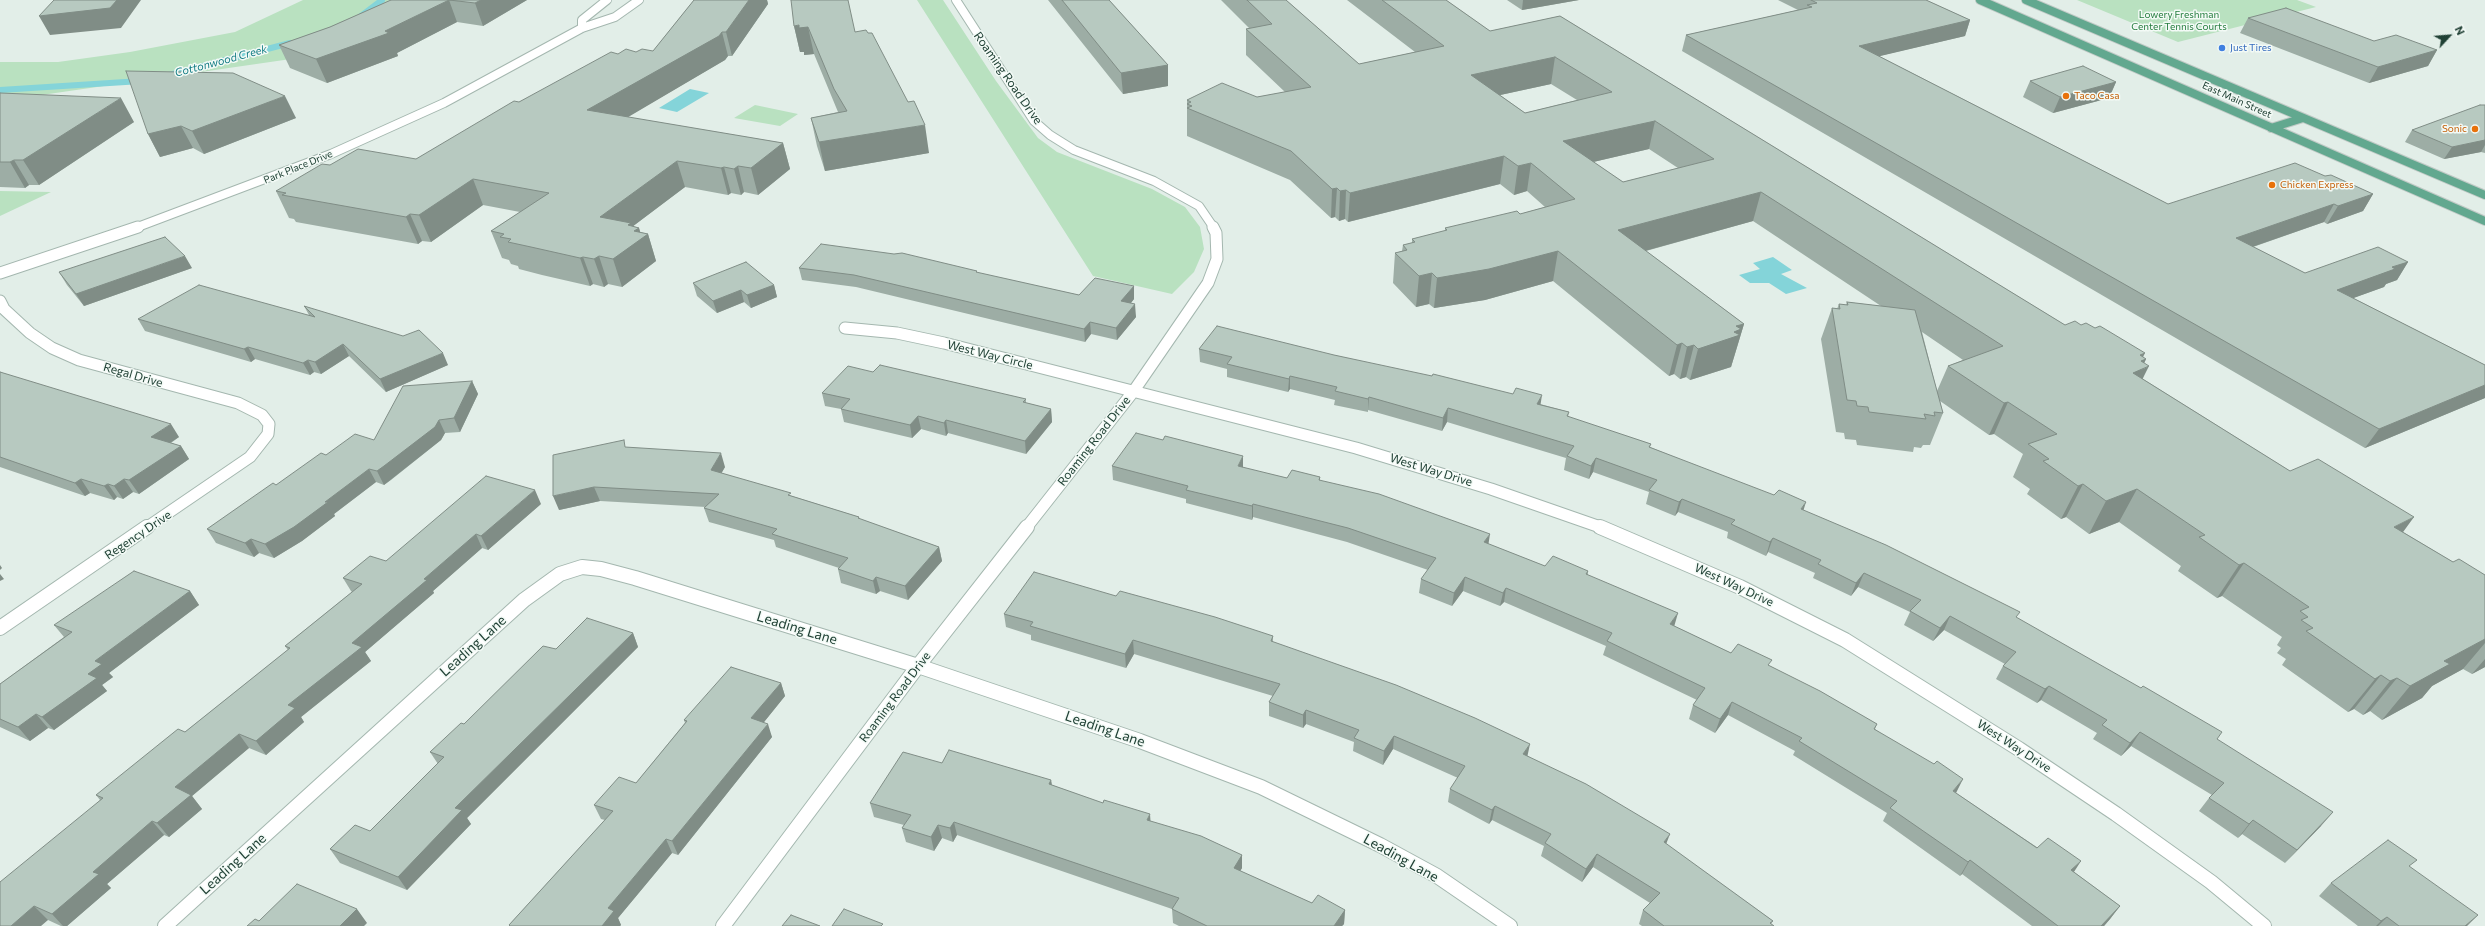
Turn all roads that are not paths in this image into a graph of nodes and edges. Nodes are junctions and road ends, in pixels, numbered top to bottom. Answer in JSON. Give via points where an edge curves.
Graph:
{"nodes":[{"id":1,"x":607,"y":0,"type":"edge"},
{"id":2,"x":639,"y":0,"type":"edge"},
{"id":3,"x":956,"y":0,"type":"edge"},
{"id":4,"x":1980,"y":0,"type":"edge"},
{"id":5,"x":2026,"y":0,"type":"edge"},
{"id":6,"x":582,"y":28,"type":"junction"},
{"id":7,"x":2303,"y":118,"type":"junction"},
{"id":8,"x":2271,"y":128,"type":"junction"},
{"id":9,"x":2485,"y":196,"type":"edge"},
{"id":10,"x":2485,"y":221,"type":"edge"},
{"id":11,"x":0,"y":273,"type":"edge"},
{"id":12,"x":0,"y":301,"type":"edge"},
{"id":13,"x":845,"y":328,"type":"dead end"},
{"id":14,"x":1133,"y":392,"type":"junction"},
{"id":15,"x":268,"y":434,"type":"joint"},
{"id":16,"x":0,"y":628,"type":"edge"},
{"id":17,"x":918,"y":666,"type":"junction"},
{"id":18,"x":165,"y":926,"type":"edge"},
{"id":19,"x":723,"y":926,"type":"edge"},
{"id":20,"x":1510,"y":926,"type":"edge"},
{"id":21,"x":2264,"y":926,"type":"edge"}],
"edges":[{"from":1,"to":6,"type":"street","via":[[582,20]]},
{"from":2,"to":6,"type":"street","name":"Park Place Drive","via":[[615,17]]},
{"from":3,"to":14,"type":"street","name":"Roaming Road Drive","via":[[1034,121],[1050,135],[1094,159],[1179,193],[1199,206],[1216,233],[1217,259],[1208,283]]},
{"from":4,"to":8,"type":"main road","name":"East Main Street"},
{"from":5,"to":7,"type":"main road","name":"East Main Street"},
{"from":6,"to":11,"type":"street","name":"Park Place Drive","via":[[444,103],[331,154],[180,213]]},
{"from":7,"to":8,"type":"main road"},
{"from":7,"to":9,"type":"main road","name":"East Main Street"},
{"from":8,"to":10,"type":"main road","name":"East Main Street"},
{"from":12,"to":15,"type":"street","name":"Regal Drive","via":[[4,309],[52,348],[79,360],[116,371],[238,403],[262,415],[269,424]]},
{"from":13,"to":14,"type":"street","name":"West Way Circle","via":[[897,333],[944,343]]},
{"from":14,"to":17,"type":"street","name":"Roaming Road Drive"},
{"from":14,"to":21,"type":"street","name":"West Way Drive","via":[[1356,448],[1491,488],[1648,546],[1740,587],[1845,640],[2019,749],[2211,882]]},
{"from":15,"to":16,"type":"street","name":"Regency Drive","via":[[250,458],[223,478]]},
{"from":17,"to":18,"type":"street","name":"Leading Lane","via":[[601,568],[582,567],[560,574],[524,600]]},
{"from":17,"to":19,"type":"street","name":"Roaming Road Drive"},
{"from":17,"to":20,"type":"street","name":"Leading Lane","via":[[1140,741],[1261,787],[1437,876]]}]}
